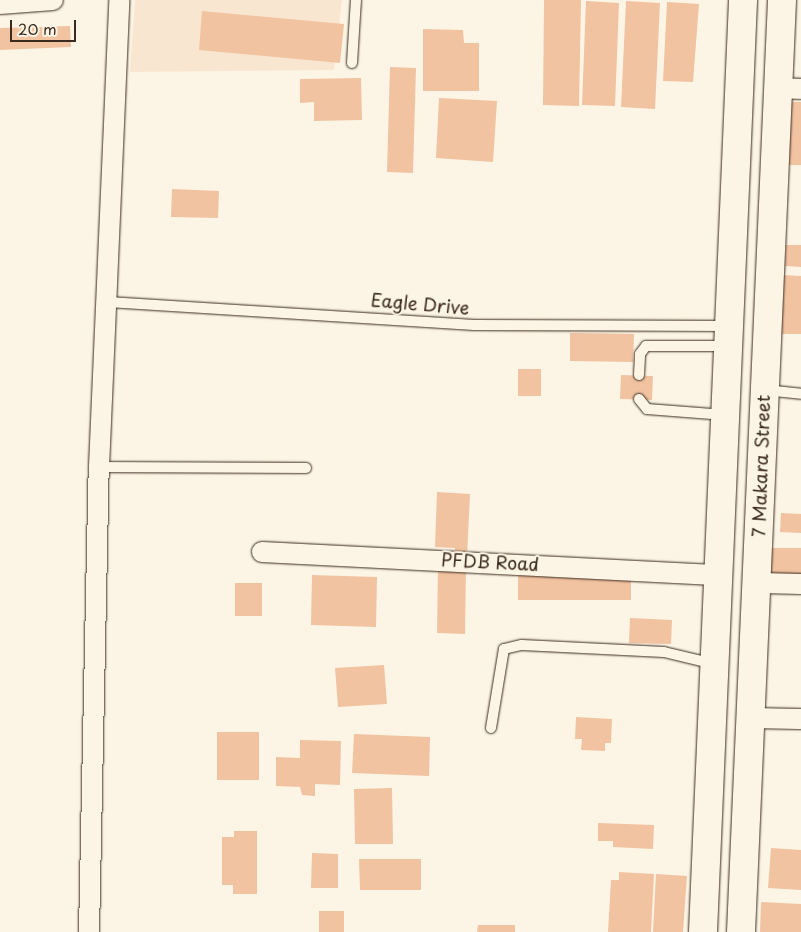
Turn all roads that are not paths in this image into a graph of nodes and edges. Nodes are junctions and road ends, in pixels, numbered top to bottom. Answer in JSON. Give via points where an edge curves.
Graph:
{"nodes":[{"id":1,"x":53,"y":0,"type":"edge"},
{"id":2,"x":120,"y":0,"type":"edge"},
{"id":3,"x":356,"y":0,"type":"edge"},
{"id":4,"x":743,"y":0,"type":"edge"},
{"id":5,"x":782,"y":0,"type":"edge"},
{"id":6,"x":0,"y":4,"type":"edge"},
{"id":7,"x":352,"y":63,"type":"dead end"},
{"id":8,"x":789,"y":88,"type":"edge"},
{"id":9,"x":108,"y":302,"type":"junction"},
{"id":10,"x":729,"y":336,"type":"junction"},
{"id":11,"x":639,"y":376,"type":"dead end"},
{"id":12,"x":764,"y":390,"type":"junction"},
{"id":13,"x":801,"y":394,"type":"edge"},
{"id":14,"x":639,"y":400,"type":"dead end"},
{"id":15,"x":726,"y":415,"type":"junction"},
{"id":16,"x":99,"y":467,"type":"junction"},
{"id":17,"x":306,"y":468,"type":"dead end"},
{"id":18,"x":262,"y":552,"type":"dead end"},
{"id":19,"x":718,"y":575,"type":"junction"},
{"id":20,"x":756,"y":583,"type":"junction"},
{"id":21,"x":801,"y":584,"type":"edge"},
{"id":22,"x":715,"y":664,"type":"junction"},
{"id":23,"x":750,"y":718,"type":"junction"},
{"id":24,"x":801,"y":719,"type":"edge"},
{"id":25,"x":491,"y":728,"type":"dead end"},
{"id":26,"x":89,"y":932,"type":"edge"},
{"id":27,"x":703,"y":932,"type":"edge"},
{"id":28,"x":741,"y":932,"type":"edge"}],
"edges":[{"from":1,"to":6,"type":"street"},
{"from":2,"to":9,"type":"street"},
{"from":3,"to":7,"type":"lane"},
{"from":4,"to":10,"type":"main road"},
{"from":5,"to":8,"type":"main road","name":"7 Makara Street"},
{"from":8,"to":12,"type":"main road","name":"7 Makara Street"},
{"from":9,"to":10,"type":"lane","name":"Eagle Drive","via":[[474,325]]},
{"from":9,"to":16,"type":"street"},
{"from":10,"to":11,"type":"lane","via":[[646,346],[640,354]]},
{"from":10,"to":15,"type":"main road"},
{"from":12,"to":13,"type":"lane"},
{"from":12,"to":20,"type":"main road","name":"7 Makara Street"},
{"from":14,"to":15,"type":"lane","via":[[647,409]]},
{"from":15,"to":19,"type":"main road"},
{"from":16,"to":17,"type":"lane"},
{"from":16,"to":26,"type":"street"},
{"from":18,"to":19,"type":"street","name":"PFDB Road"},
{"from":19,"to":22,"type":"main road"},
{"from":20,"to":21,"type":"street"},
{"from":20,"to":23,"type":"main road","name":"7 Makara Street"},
{"from":22,"to":25,"type":"lane","via":[[664,652],[522,645],[504,650]]},
{"from":22,"to":27,"type":"main road"},
{"from":23,"to":24,"type":"street"},
{"from":23,"to":28,"type":"main road","name":"7 Makara Street"}]}
